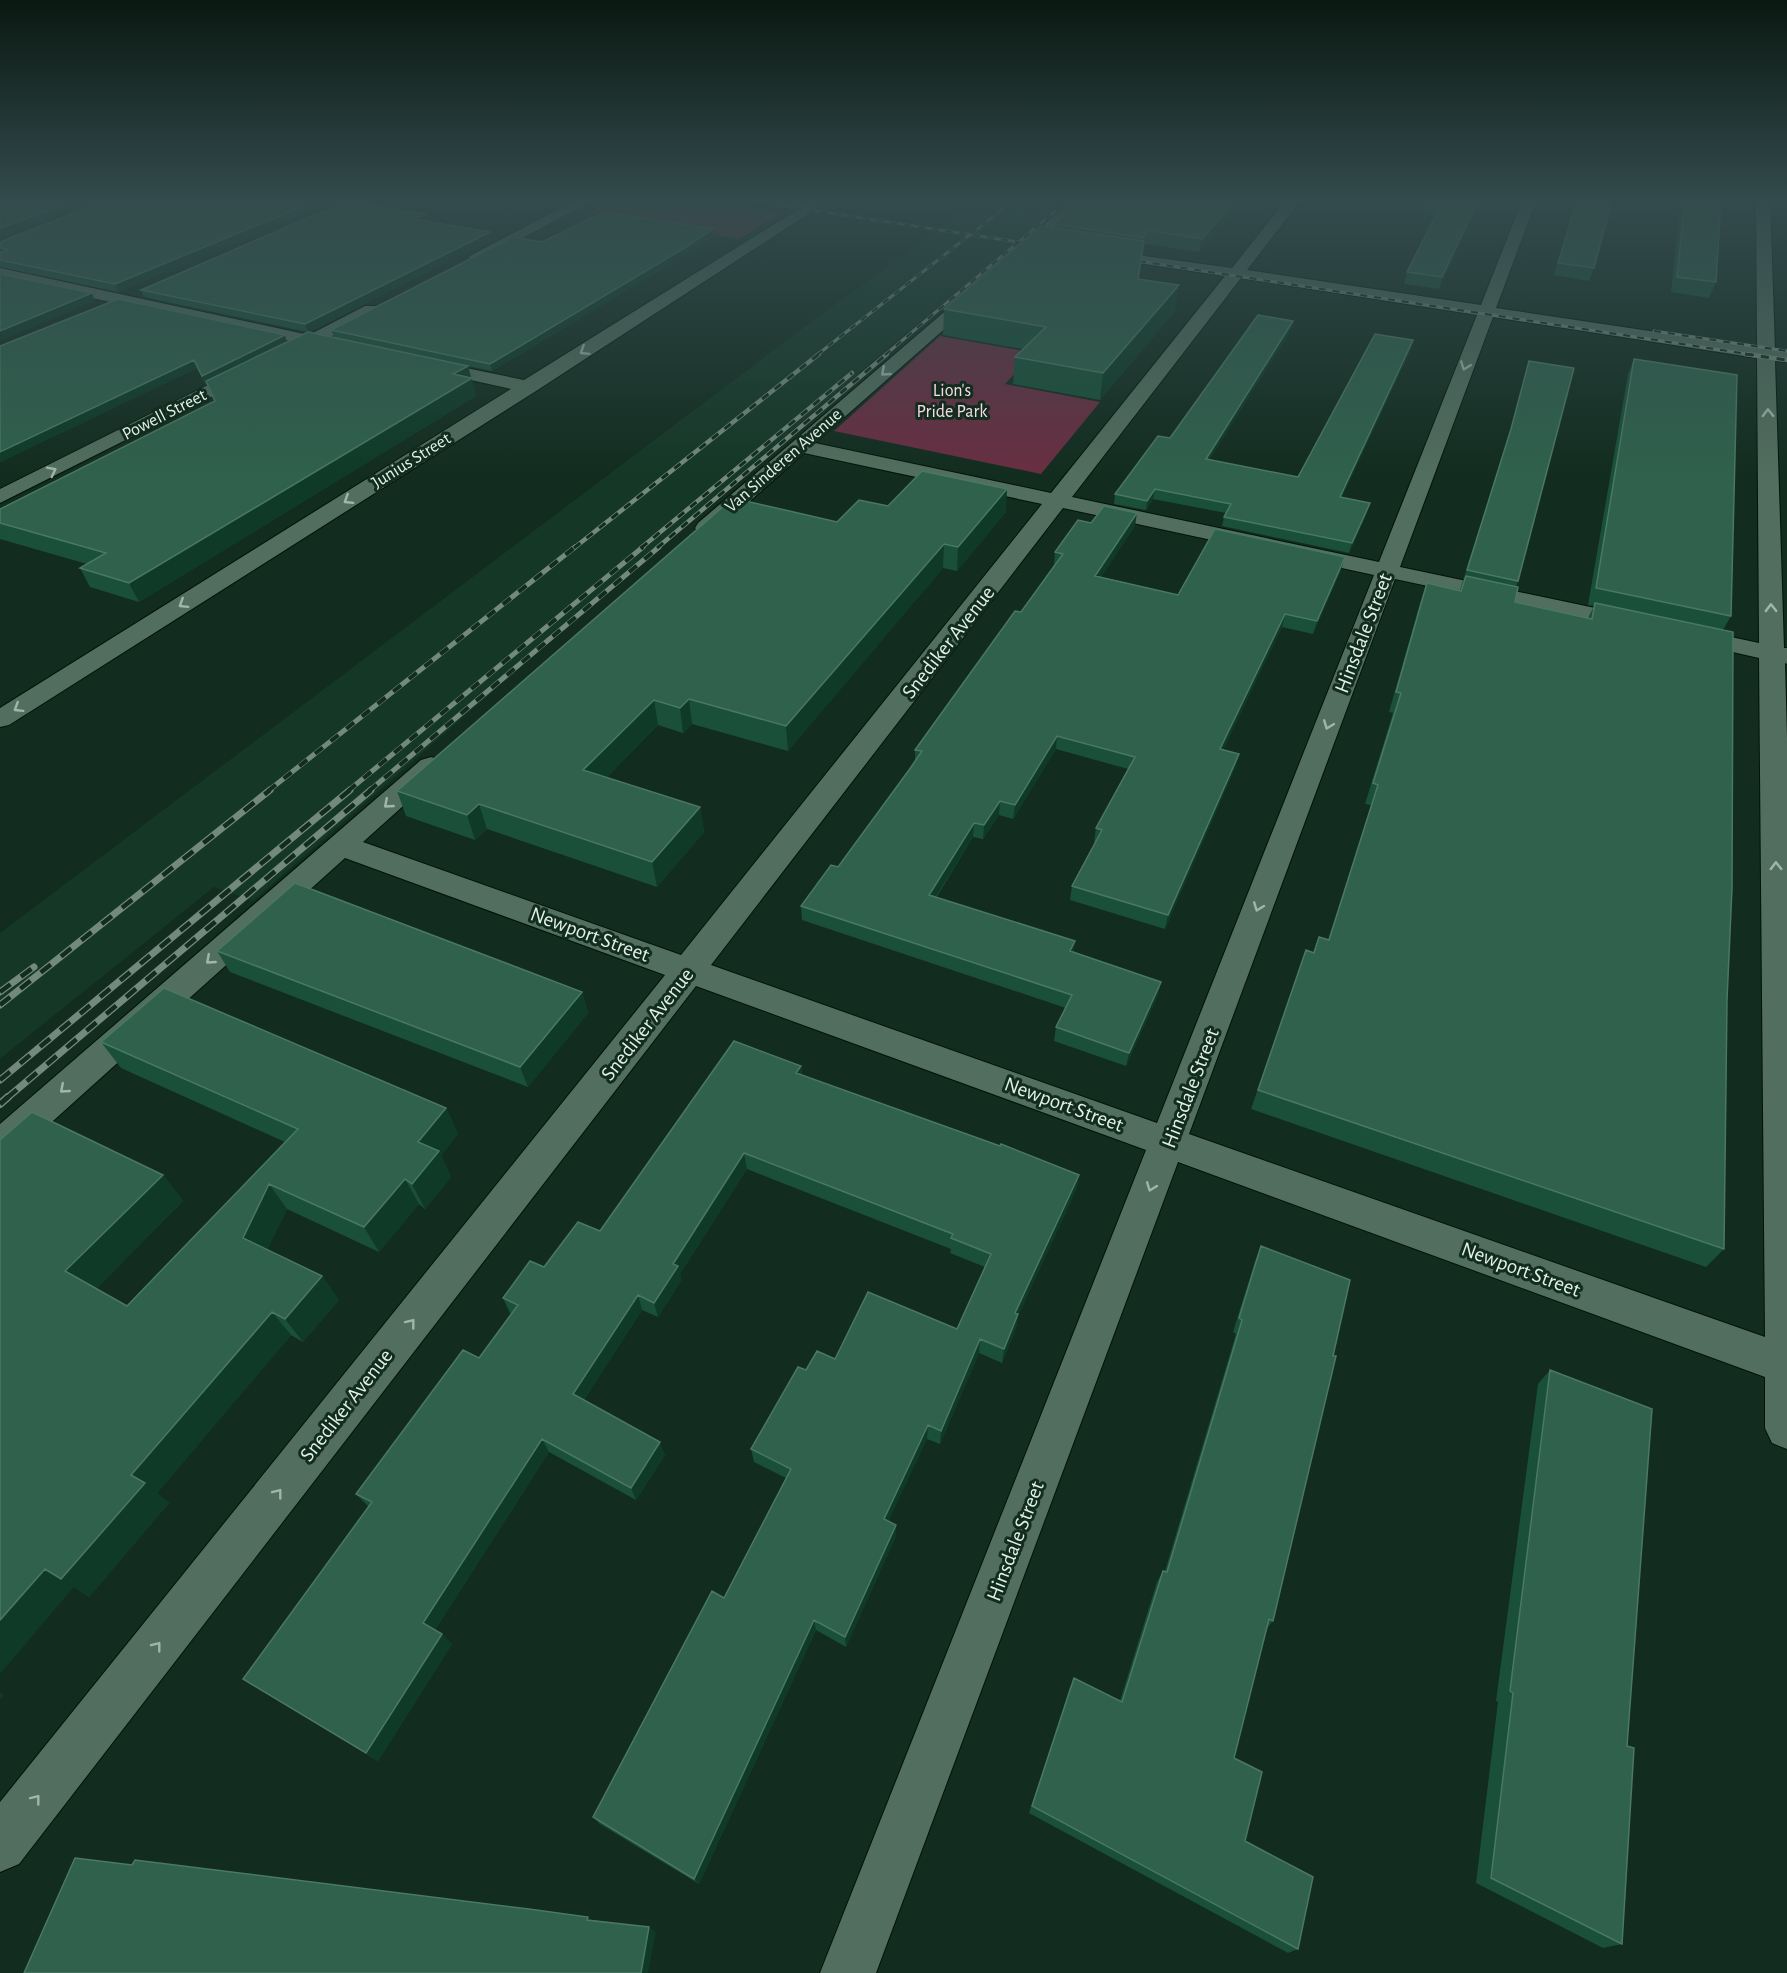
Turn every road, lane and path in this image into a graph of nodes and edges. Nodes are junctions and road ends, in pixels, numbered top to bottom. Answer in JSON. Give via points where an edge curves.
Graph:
{"nodes":[{"id":1,"x":92,"y":293,"type":"edge"},
{"id":2,"x":134,"y":293,"type":"edge"},
{"id":3,"x":676,"y":293,"type":"edge"},
{"id":4,"x":975,"y":293,"type":"edge"},
{"id":5,"x":1220,"y":293,"type":"edge"},
{"id":6,"x":1365,"y":293,"type":"edge"},
{"id":7,"x":1493,"y":293,"type":"edge"},
{"id":8,"x":1771,"y":293,"type":"edge"},
{"id":9,"x":119,"y":299,"type":"junction"},
{"id":10,"x":385,"y":303,"type":"edge"},
{"id":11,"x":92,"y":310,"type":"edge"},
{"id":12,"x":1486,"y":312,"type":"junction"},
{"id":13,"x":312,"y":340,"type":"junction"},
{"id":14,"x":339,"y":346,"type":"edge"},
{"id":15,"x":1777,"y":356,"type":"edge"},
{"id":16,"x":407,"y":361,"type":"edge"},
{"id":17,"x":529,"y":387,"type":"junction"},
{"id":18,"x":800,"y":446,"type":"junction"},
{"id":19,"x":0,"y":497,"type":"edge"},
{"id":20,"x":1059,"y":500,"type":"junction"},
{"id":21,"x":682,"y":549,"type":"edge"},
{"id":22,"x":1387,"y":571,"type":"junction"},
{"id":23,"x":1780,"y":655,"type":"edge"},
{"id":24,"x":0,"y":719,"type":"edge"},
{"id":25,"x":448,"y":752,"type":"edge"},
{"id":26,"x":340,"y":845,"type":"junction"},
{"id":27,"x":690,"y":970,"type":"junction"},
{"id":28,"x":1169,"y":1142,"type":"junction"},
{"id":29,"x":0,"y":1146,"type":"edge"},
{"id":30,"x":1786,"y":1365,"type":"edge"},
{"id":31,"x":1787,"y":1428,"type":"edge"},
{"id":32,"x":0,"y":1845,"type":"edge"},
{"id":33,"x":848,"y":1973,"type":"edge"}],
"edges":[{"from":1,"to":9,"type":"street"},
{"from":2,"to":9,"type":"street"},
{"from":3,"to":17,"type":"street","name":"Junius Street","one_way":true},
{"from":4,"to":18,"type":"street","name":"Van Sinderen Avenue","one_way":true},
{"from":5,"to":20,"type":"street","name":"Snediker Avenue"},
{"from":6,"to":12,"type":"street"},
{"from":7,"to":12,"type":"street","name":"Hinsdale Street"},
{"from":8,"to":15,"type":"street"},
{"from":9,"to":11,"type":"street"},
{"from":9,"to":13,"type":"street"},
{"from":10,"to":13,"type":"street","name":"Powell Street"},
{"from":12,"to":15,"type":"street"},
{"from":12,"to":22,"type":"street","name":"Hinsdale Street","one_way":true},
{"from":13,"to":14,"type":"street"},
{"from":19,"to":13,"type":"street","name":"Powell Street","one_way":true},
{"from":23,"to":15,"type":"street","one_way":true},
{"from":16,"to":17,"type":"street"},
{"from":17,"to":24,"type":"street","name":"Junius Street","one_way":true},
{"from":18,"to":20,"type":"street"},
{"from":18,"to":21,"type":"street","name":"Van Sinderen Avenue"},
{"from":20,"to":22,"type":"street"},
{"from":20,"to":27,"type":"street","name":"Snediker Avenue"},
{"from":22,"to":23,"type":"street"},
{"from":22,"to":28,"type":"street","name":"Hinsdale Street","one_way":true},
{"from":30,"to":23,"type":"street","one_way":true},
{"from":25,"to":26,"type":"street","one_way":true},
{"from":26,"to":27,"type":"street","name":"Newport Street"},
{"from":26,"to":29,"type":"street","one_way":true},
{"from":27,"to":28,"type":"street","name":"Newport Street"},
{"from":32,"to":27,"type":"street","name":"Snediker Avenue","one_way":true},
{"from":28,"to":30,"type":"street","name":"Newport Street"},
{"from":28,"to":33,"type":"street","name":"Hinsdale Street","one_way":true},
{"from":30,"to":31,"type":"street"}]}
